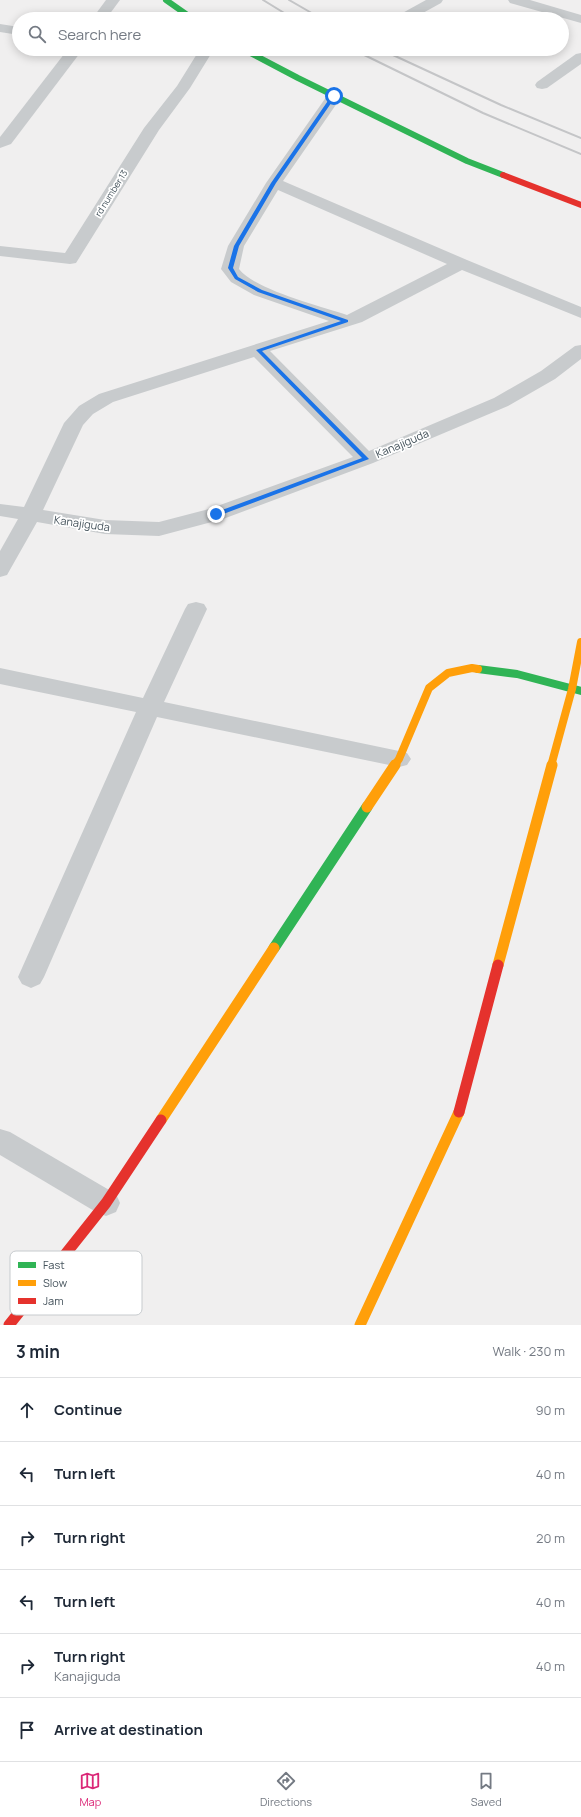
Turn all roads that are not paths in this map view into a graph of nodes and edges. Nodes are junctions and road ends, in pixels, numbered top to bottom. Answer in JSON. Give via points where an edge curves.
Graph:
{"nodes":[{"id":1,"x":113,"y":0,"type":"edge"},
{"id":2,"x":166,"y":0,"type":"edge"},
{"id":3,"x":436,"y":0,"type":"edge"},
{"id":4,"x":514,"y":0,"type":"edge"},
{"id":5,"x":104,"y":12,"type":"edge"},
{"id":6,"x":183,"y":12,"type":"edge"},
{"id":7,"x":415,"y":12,"type":"edge"},
{"id":8,"x":556,"y":12,"type":"edge"},
{"id":9,"x":569,"y":16,"type":"edge"},
{"id":10,"x":581,"y":19,"type":"edge"},
{"id":11,"x":0,"y":28,"type":"edge"},
{"id":12,"x":12,"y":30,"type":"edge"},
{"id":13,"x":71,"y":56,"type":"edge"},
{"id":14,"x":203,"y":56,"type":"edge"},
{"id":15,"x":257,"y":56,"type":"edge"},
{"id":16,"x":581,"y":57,"type":"edge"},
{"id":17,"x":542,"y":85,"type":"dead end"},
{"id":18,"x":334,"y":96,"type":"junction"},
{"id":19,"x":0,"y":143,"type":"edge"},
{"id":20,"x":274,"y":183,"type":"junction"},
{"id":21,"x":581,"y":204,"type":"edge"},
{"id":22,"x":0,"y":251,"type":"edge"},
{"id":23,"x":461,"y":264,"type":"junction"},
{"id":24,"x":581,"y":313,"type":"edge"},
{"id":25,"x":346,"y":321,"type":"junction"},
{"id":26,"x":258,"y":350,"type":"junction"},
{"id":27,"x":581,"y":350,"type":"edge"},
{"id":28,"x":366,"y":459,"type":"junction"},
{"id":29,"x":0,"y":510,"type":"edge"},
{"id":30,"x":30,"y":516,"type":"junction"},
{"id":31,"x":0,"y":570,"type":"edge"},
{"id":32,"x":196,"y":609,"type":"dead end"},
{"id":33,"x":581,"y":642,"type":"edge"},
{"id":34,"x":0,"y":676,"type":"edge"},
{"id":35,"x":576,"y":690,"type":"edge"},
{"id":36,"x":150,"y":707,"type":"junction"},
{"id":37,"x":398,"y":758,"type":"junction"},
{"id":38,"x":31,"y":977,"type":"dead end"},
{"id":39,"x":0,"y":1141,"type":"edge"},
{"id":40,"x":106,"y":1203,"type":"junction"},
{"id":41,"x":68,"y":1251,"type":"edge"},
{"id":42,"x":17,"y":1315,"type":"edge"},
{"id":43,"x":9,"y":1325,"type":"edge"},
{"id":44,"x":360,"y":1325,"type":"edge"}],
"edges":[{"from":1,"to":5,"type":"street"},
{"from":2,"to":6,"type":"street"},
{"from":3,"to":7,"type":"street"},
{"from":4,"to":8,"type":"street"},
{"from":9,"to":10,"type":"street"},
{"from":11,"to":12,"type":"street"},
{"from":13,"to":19,"type":"street","via":[[5,141]]},
{"from":14,"to":22,"type":"street","name":"rd number 13","via":[[183,88],[152,128],[70,258]]},
{"from":15,"to":18,"type":"street"},
{"from":16,"to":17,"type":"street"},
{"from":18,"to":20,"type":"street"},
{"from":18,"to":21,"type":"street","via":[[467,160]]},
{"from":20,"to":23,"type":"street"},
{"from":20,"to":25,"type":"street","via":[[236,246],[230,268],[237,278],[260,291]]},
{"from":23,"to":24,"type":"street"},
{"from":23,"to":25,"type":"street"},
{"from":25,"to":26,"type":"street"},
{"from":26,"to":28,"type":"street"},
{"from":26,"to":30,"type":"street","via":[[106,398],[86,410],[74,423]]},
{"from":27,"to":28,"type":"street","name":"Kanajiguda","via":[[548,375],[501,402]]},
{"from":28,"to":30,"type":"street","name":"Kanajiguda","via":[[216,514],[159,529],[105,527]]},
{"from":29,"to":30,"type":"street","name":"Kanajiguda"},
{"from":30,"to":31,"type":"street"},
{"from":32,"to":36,"type":"street"},
{"from":33,"to":35,"type":"street"},
{"from":34,"to":36,"type":"street"},
{"from":35,"to":37,"type":"street","via":[[517,674],[472,668],[448,672],[429,688]]},
{"from":35,"to":44,"type":"street","via":[[456,1120]]},
{"from":36,"to":37,"type":"street"},
{"from":36,"to":38,"type":"street"},
{"from":37,"to":40,"type":"street"},
{"from":39,"to":40,"type":"street"},
{"from":40,"to":41,"type":"street"},
{"from":42,"to":43,"type":"street"}]}
